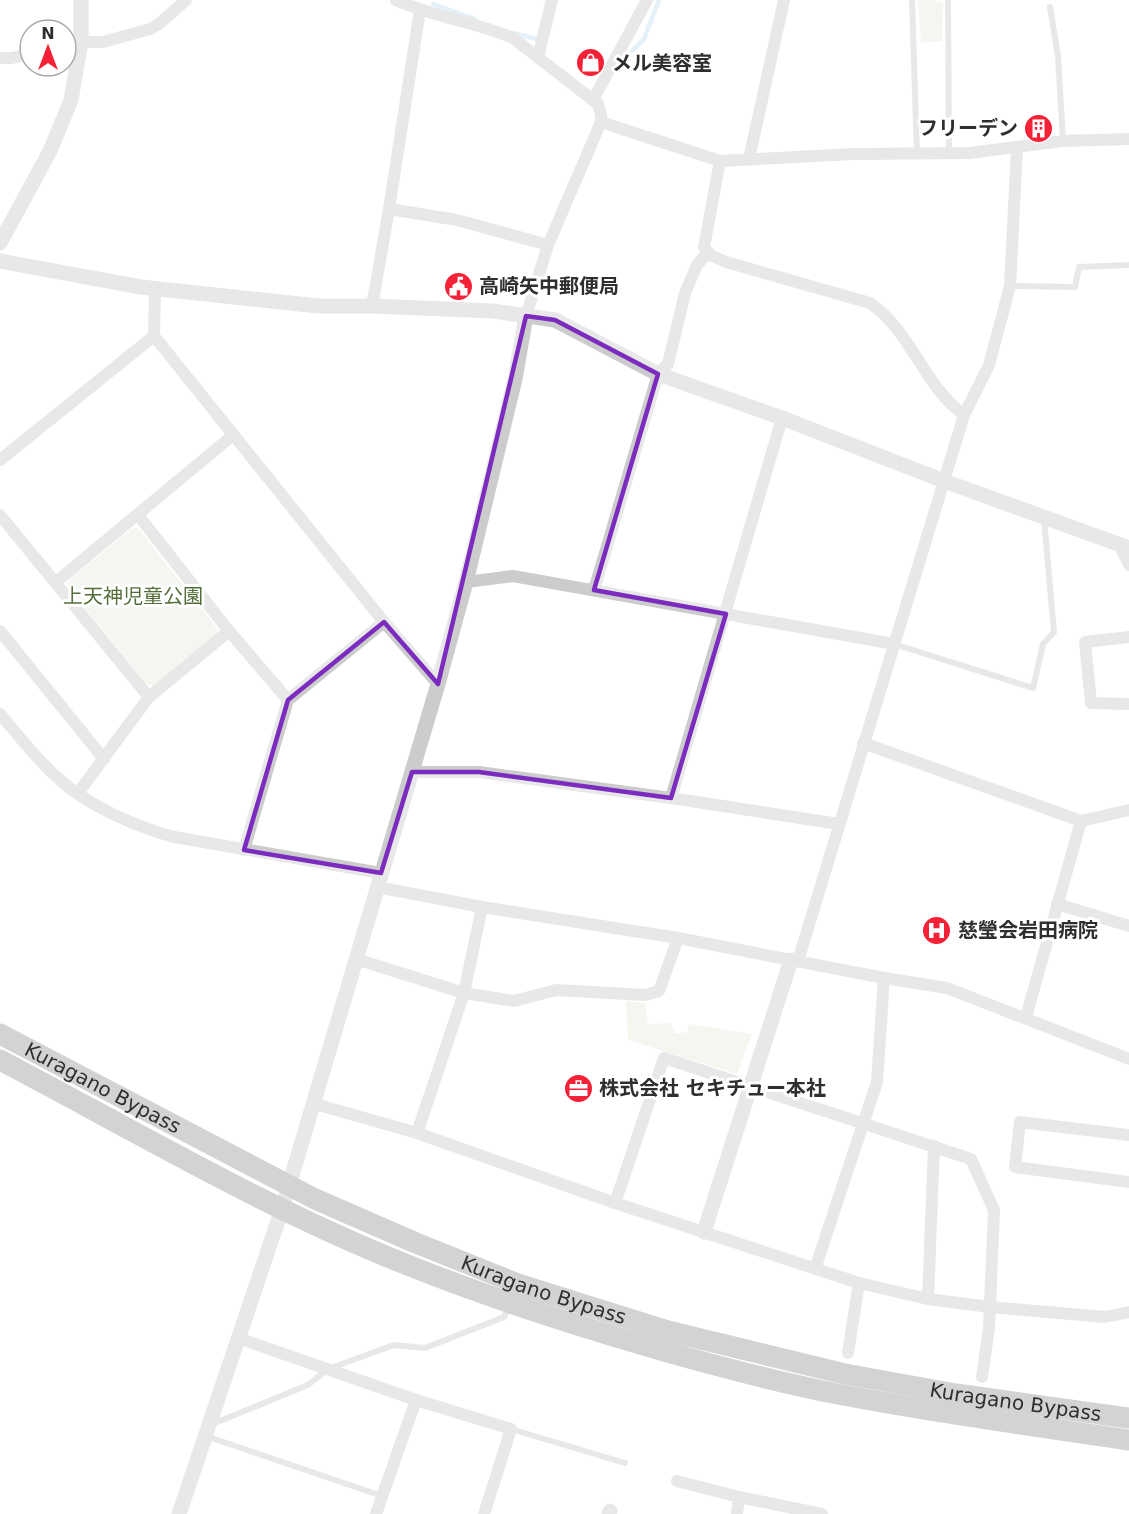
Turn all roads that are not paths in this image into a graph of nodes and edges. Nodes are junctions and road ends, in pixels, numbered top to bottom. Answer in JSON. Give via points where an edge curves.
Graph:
{"nodes":[{"id":1,"x":81,"y":0,"type":"edge"},
{"id":2,"x":186,"y":0,"type":"edge"},
{"id":3,"x":396,"y":0,"type":"edge"},
{"id":4,"x":552,"y":0,"type":"edge"},
{"id":5,"x":647,"y":0,"type":"edge"},
{"id":6,"x":784,"y":0,"type":"edge"},
{"id":7,"x":912,"y":0,"type":"edge"},
{"id":8,"x":948,"y":0,"type":"edge"},
{"id":9,"x":421,"y":5,"type":"edge"},
{"id":10,"x":1050,"y":7,"type":"dead end"},
{"id":11,"x":78,"y":18,"type":"edge"},
{"id":12,"x":78,"y":43,"type":"edge"},
{"id":13,"x":18,"y":57,"type":"edge"},
{"id":14,"x":538,"y":57,"type":"junction"},
{"id":15,"x":0,"y":58,"type":"edge"},
{"id":16,"x":72,"y":78,"type":"edge"},
{"id":17,"x":593,"y":100,"type":"junction"},
{"id":18,"x":601,"y":122,"type":"junction"},
{"id":19,"x":1129,"y":139,"type":"edge"},
{"id":20,"x":1063,"y":141,"type":"junction"},
{"id":21,"x":1017,"y":148,"type":"junction"},
{"id":22,"x":949,"y":153,"type":"junction"},
{"id":23,"x":917,"y":154,"type":"junction"},
{"id":24,"x":749,"y":159,"type":"junction"},
{"id":25,"x":720,"y":161,"type":"junction"},
{"id":26,"x":389,"y":209,"type":"junction"},
{"id":27,"x":0,"y":243,"type":"edge"},
{"id":28,"x":548,"y":245,"type":"junction"},
{"id":29,"x":708,"y":252,"type":"junction"},
{"id":30,"x":0,"y":261,"type":"edge"},
{"id":31,"x":1129,"y":265,"type":"edge"},
{"id":32,"x":1010,"y":286,"type":"junction"},
{"id":33,"x":155,"y":289,"type":"junction"},
{"id":34,"x":372,"y":306,"type":"junction"},
{"id":35,"x":526,"y":316,"type":"junction"},
{"id":36,"x":154,"y":336,"type":"junction"},
{"id":37,"x":658,"y":374,"type":"junction"},
{"id":38,"x":964,"y":415,"type":"junction"},
{"id":39,"x":782,"y":418,"type":"junction"},
{"id":40,"x":232,"y":436,"type":"junction"},
{"id":41,"x":0,"y":460,"type":"edge"},
{"id":42,"x":944,"y":481,"type":"junction"},
{"id":43,"x":0,"y":515,"type":"edge"},
{"id":44,"x":138,"y":515,"type":"junction"},
{"id":45,"x":1044,"y":518,"type":"junction"},
{"id":46,"x":1125,"y":547,"type":"edge"},
{"id":47,"x":1129,"y":565,"type":"edge"},
{"id":48,"x":56,"y":582,"type":"junction"},
{"id":49,"x":466,"y":582,"type":"junction"},
{"id":50,"x":594,"y":590,"type":"junction"},
{"id":51,"x":726,"y":614,"type":"junction"},
{"id":52,"x":384,"y":622,"type":"junction"},
{"id":53,"x":0,"y":631,"type":"edge"},
{"id":54,"x":229,"y":631,"type":"junction"},
{"id":55,"x":1129,"y":637,"type":"edge"},
{"id":56,"x":894,"y":644,"type":"junction"},
{"id":57,"x":438,"y":684,"type":"junction"},
{"id":58,"x":149,"y":697,"type":"junction"},
{"id":59,"x":288,"y":700,"type":"junction"},
{"id":60,"x":1129,"y":704,"type":"edge"},
{"id":61,"x":0,"y":714,"type":"edge"},
{"id":62,"x":862,"y":743,"type":"junction"},
{"id":63,"x":104,"y":759,"type":"junction"},
{"id":64,"x":412,"y":772,"type":"junction"},
{"id":65,"x":78,"y":793,"type":"junction"},
{"id":66,"x":671,"y":798,"type":"junction"},
{"id":67,"x":1129,"y":810,"type":"edge"},
{"id":68,"x":1081,"y":821,"type":"junction"},
{"id":69,"x":839,"y":824,"type":"junction"},
{"id":70,"x":244,"y":850,"type":"junction"},
{"id":71,"x":379,"y":880,"type":"junction"},
{"id":72,"x":1057,"y":904,"type":"junction"},
{"id":73,"x":483,"y":907,"type":"junction"},
{"id":74,"x":1129,"y":926,"type":"edge"},
{"id":75,"x":678,"y":938,"type":"junction"},
{"id":76,"x":356,"y":959,"type":"junction"},
{"id":77,"x":794,"y":961,"type":"junction"},
{"id":78,"x":884,"y":978,"type":"junction"},
{"id":79,"x":464,"y":993,"type":"junction"},
{"id":80,"x":1026,"y":1017,"type":"junction"},
{"id":81,"x":0,"y":1034,"type":"edge"},
{"id":82,"x":1129,"y":1059,"type":"edge"},
{"id":83,"x":0,"y":1060,"type":"edge"},
{"id":84,"x":750,"y":1085,"type":"junction"},
{"id":85,"x":315,"y":1104,"type":"junction"},
{"id":86,"x":864,"y":1124,"type":"junction"},
{"id":87,"x":417,"y":1133,"type":"junction"},
{"id":88,"x":1129,"y":1135,"type":"edge"},
{"id":89,"x":934,"y":1146,"type":"junction"},
{"id":90,"x":1129,"y":1182,"type":"edge"},
{"id":91,"x":289,"y":1186,"type":"junction"},
{"id":92,"x":615,"y":1203,"type":"junction"},
{"id":93,"x":282,"y":1209,"type":"junction"},
{"id":94,"x":704,"y":1232,"type":"junction"},
{"id":95,"x":815,"y":1269,"type":"junction"},
{"id":96,"x":859,"y":1283,"type":"junction"},
{"id":97,"x":928,"y":1299,"type":"junction"},
{"id":98,"x":511,"y":1303,"type":"junction"},
{"id":99,"x":990,"y":1307,"type":"junction"},
{"id":100,"x":1129,"y":1312,"type":"edge"},
{"id":101,"x":238,"y":1338,"type":"junction"},
{"id":102,"x":848,"y":1353,"type":"dead end"},
{"id":103,"x":328,"y":1369,"type":"junction"},
{"id":104,"x":982,"y":1377,"type":"dead end"},
{"id":105,"x":416,"y":1400,"type":"junction"},
{"id":106,"x":1129,"y":1418,"type":"edge"},
{"id":107,"x":511,"y":1429,"type":"junction"},
{"id":108,"x":206,"y":1431,"type":"junction"},
{"id":109,"x":1129,"y":1440,"type":"edge"},
{"id":110,"x":625,"y":1463,"type":"dead end"},
{"id":111,"x":677,"y":1481,"type":"dead end"},
{"id":112,"x":382,"y":1496,"type":"junction"},
{"id":113,"x":739,"y":1497,"type":"junction"},
{"id":114,"x":179,"y":1514,"type":"edge"},
{"id":115,"x":376,"y":1514,"type":"edge"},
{"id":116,"x":484,"y":1514,"type":"edge"},
{"id":117,"x":737,"y":1514,"type":"edge"},
{"id":118,"x":822,"y":1514,"type":"edge"}],
"edges":[{"from":1,"to":11,"type":"street"},
{"from":2,"to":12,"type":"street","via":[[150,29],[103,42]]},
{"from":3,"to":9,"type":"street"},
{"from":4,"to":14,"type":"street"},
{"from":5,"to":17,"type":"street"},
{"from":6,"to":24,"type":"street"},
{"from":7,"to":23,"type":"lane"},
{"from":8,"to":22,"type":"lane"},
{"from":9,"to":14,"type":"street","via":[[513,38]]},
{"from":9,"to":26,"type":"street"},
{"from":10,"to":20,"type":"lane","via":[[1058,56]]},
{"from":13,"to":15,"type":"street"},
{"from":14,"to":17,"type":"street"},
{"from":16,"to":27,"type":"street","via":[[71,100],[50,151]]},
{"from":17,"to":18,"type":"street","via":[[598,104]]},
{"from":18,"to":25,"type":"street"},
{"from":18,"to":28,"type":"street"},
{"from":19,"to":20,"type":"street"},
{"from":20,"to":21,"type":"street"},
{"from":21,"to":22,"type":"street"},
{"from":21,"to":32,"type":"street"},
{"from":22,"to":23,"type":"street"},
{"from":23,"to":24,"type":"street"},
{"from":24,"to":25,"type":"street"},
{"from":25,"to":29,"type":"street","via":[[704,247]]},
{"from":26,"to":28,"type":"street","via":[[457,220]]},
{"from":26,"to":34,"type":"street"},
{"from":28,"to":35,"type":"street"},
{"from":29,"to":37,"type":"street","via":[[697,265],[685,293],[668,364]]},
{"from":29,"to":38,"type":"street","via":[[726,262],[870,303],[882,311],[951,405]]},
{"from":30,"to":33,"type":"street"},
{"from":31,"to":32,"type":"lane","via":[[1079,267],[1075,286]]},
{"from":32,"to":38,"type":"street","via":[[989,365]]},
{"from":33,"to":34,"type":"street","via":[[318,306]]},
{"from":33,"to":36,"type":"street"},
{"from":34,"to":35,"type":"street"},
{"from":35,"to":37,"type":"street","via":[[555,320]]},
{"from":35,"to":49,"type":"street"},
{"from":36,"to":40,"type":"street"},
{"from":36,"to":41,"type":"street"},
{"from":37,"to":39,"type":"street"},
{"from":37,"to":50,"type":"street"},
{"from":38,"to":42,"type":"street"},
{"from":39,"to":42,"type":"street"},
{"from":39,"to":51,"type":"street"},
{"from":40,"to":44,"type":"street"},
{"from":40,"to":52,"type":"street"},
{"from":42,"to":45,"type":"street"},
{"from":42,"to":56,"type":"street"},
{"from":43,"to":48,"type":"street"},
{"from":44,"to":48,"type":"street"},
{"from":44,"to":54,"type":"street"},
{"from":45,"to":46,"type":"street"},
{"from":45,"to":56,"type":"lane","via":[[1054,632],[1043,644],[1033,688]]},
{"from":46,"to":47,"type":"street"},
{"from":48,"to":58,"type":"street"},
{"from":49,"to":50,"type":"street","via":[[513,576]]},
{"from":49,"to":57,"type":"street"},
{"from":50,"to":51,"type":"street"},
{"from":51,"to":56,"type":"street"},
{"from":51,"to":66,"type":"street"},
{"from":52,"to":57,"type":"street"},
{"from":52,"to":59,"type":"street"},
{"from":53,"to":63,"type":"street"},
{"from":54,"to":58,"type":"street"},
{"from":54,"to":59,"type":"street"},
{"from":55,"to":60,"type":"street","via":[[1085,642],[1091,703]]},
{"from":56,"to":62,"type":"street"},
{"from":57,"to":64,"type":"street"},
{"from":58,"to":63,"type":"street"},
{"from":59,"to":70,"type":"street"},
{"from":61,"to":65,"type":"street","via":[[59,780]]},
{"from":62,"to":68,"type":"street"},
{"from":62,"to":69,"type":"street"},
{"from":63,"to":65,"type":"street"},
{"from":64,"to":66,"type":"street","via":[[479,772]]},
{"from":64,"to":71,"type":"street"},
{"from":65,"to":70,"type":"street","via":[[147,830]]},
{"from":66,"to":69,"type":"street"},
{"from":67,"to":68,"type":"street"},
{"from":68,"to":72,"type":"street"},
{"from":69,"to":77,"type":"street"},
{"from":70,"to":71,"type":"street"},
{"from":71,"to":73,"type":"street"},
{"from":71,"to":76,"type":"street"},
{"from":72,"to":74,"type":"street"},
{"from":72,"to":80,"type":"street"},
{"from":73,"to":75,"type":"street"},
{"from":73,"to":79,"type":"street"},
{"from":75,"to":77,"type":"street"},
{"from":75,"to":79,"type":"street","via":[[659,991],[645,995],[556,990],[514,1001]]},
{"from":76,"to":79,"type":"street"},
{"from":76,"to":85,"type":"street"},
{"from":77,"to":78,"type":"street"},
{"from":77,"to":84,"type":"street"},
{"from":78,"to":80,"type":"street","via":[[947,988]]},
{"from":78,"to":86,"type":"street","via":[[877,1082]]},
{"from":79,"to":87,"type":"street"},
{"from":80,"to":82,"type":"street"},
{"from":81,"to":91,"type":"highway","name":"Kuragano Bypass"},
{"from":83,"to":93,"type":"highway","name":"Kuragano Bypass"},
{"from":84,"to":86,"type":"street"},
{"from":84,"to":92,"type":"street","via":[[664,1058]]},
{"from":84,"to":94,"type":"street"},
{"from":85,"to":87,"type":"street"},
{"from":85,"to":91,"type":"street"},
{"from":86,"to":89,"type":"street"},
{"from":86,"to":95,"type":"street"},
{"from":87,"to":92,"type":"street"},
{"from":88,"to":90,"type":"street","via":[[1020,1122],[1015,1167]]},
{"from":89,"to":97,"type":"street"},
{"from":89,"to":99,"type":"street","via":[[971,1159],[994,1210]]},
{"from":91,"to":93,"type":"street"},
{"from":91,"to":106,"type":"highway","name":"Kuragano Bypass","via":[[518,1284],[668,1331],[844,1374]]},
{"from":92,"to":94,"type":"street"},
{"from":93,"to":98,"type":"highway","name":"Kuragano Bypass","via":[[408,1266]]},
{"from":93,"to":101,"type":"street"},
{"from":94,"to":95,"type":"street"},
{"from":95,"to":96,"type":"street"},
{"from":96,"to":97,"type":"street"},
{"from":96,"to":102,"type":"street"},
{"from":97,"to":99,"type":"street"},
{"from":98,"to":103,"type":"lane","via":[[504,1317],[425,1348],[394,1345]]},
{"from":98,"to":109,"type":"highway","name":"Kuragano Bypass","via":[[619,1339],[840,1395]]},
{"from":99,"to":100,"type":"street","via":[[1105,1317]]},
{"from":99,"to":104,"type":"street"},
{"from":101,"to":103,"type":"street"},
{"from":101,"to":108,"type":"street"},
{"from":103,"to":105,"type":"street"},
{"from":103,"to":108,"type":"lane","via":[[308,1385]]},
{"from":105,"to":107,"type":"street"},
{"from":105,"to":112,"type":"street"},
{"from":107,"to":110,"type":"lane"},
{"from":107,"to":116,"type":"street"},
{"from":108,"to":112,"type":"lane"},
{"from":108,"to":114,"type":"street"},
{"from":111,"to":113,"type":"street"},
{"from":112,"to":115,"type":"street"},
{"from":113,"to":117,"type":"street"},
{"from":113,"to":118,"type":"street"}]}
